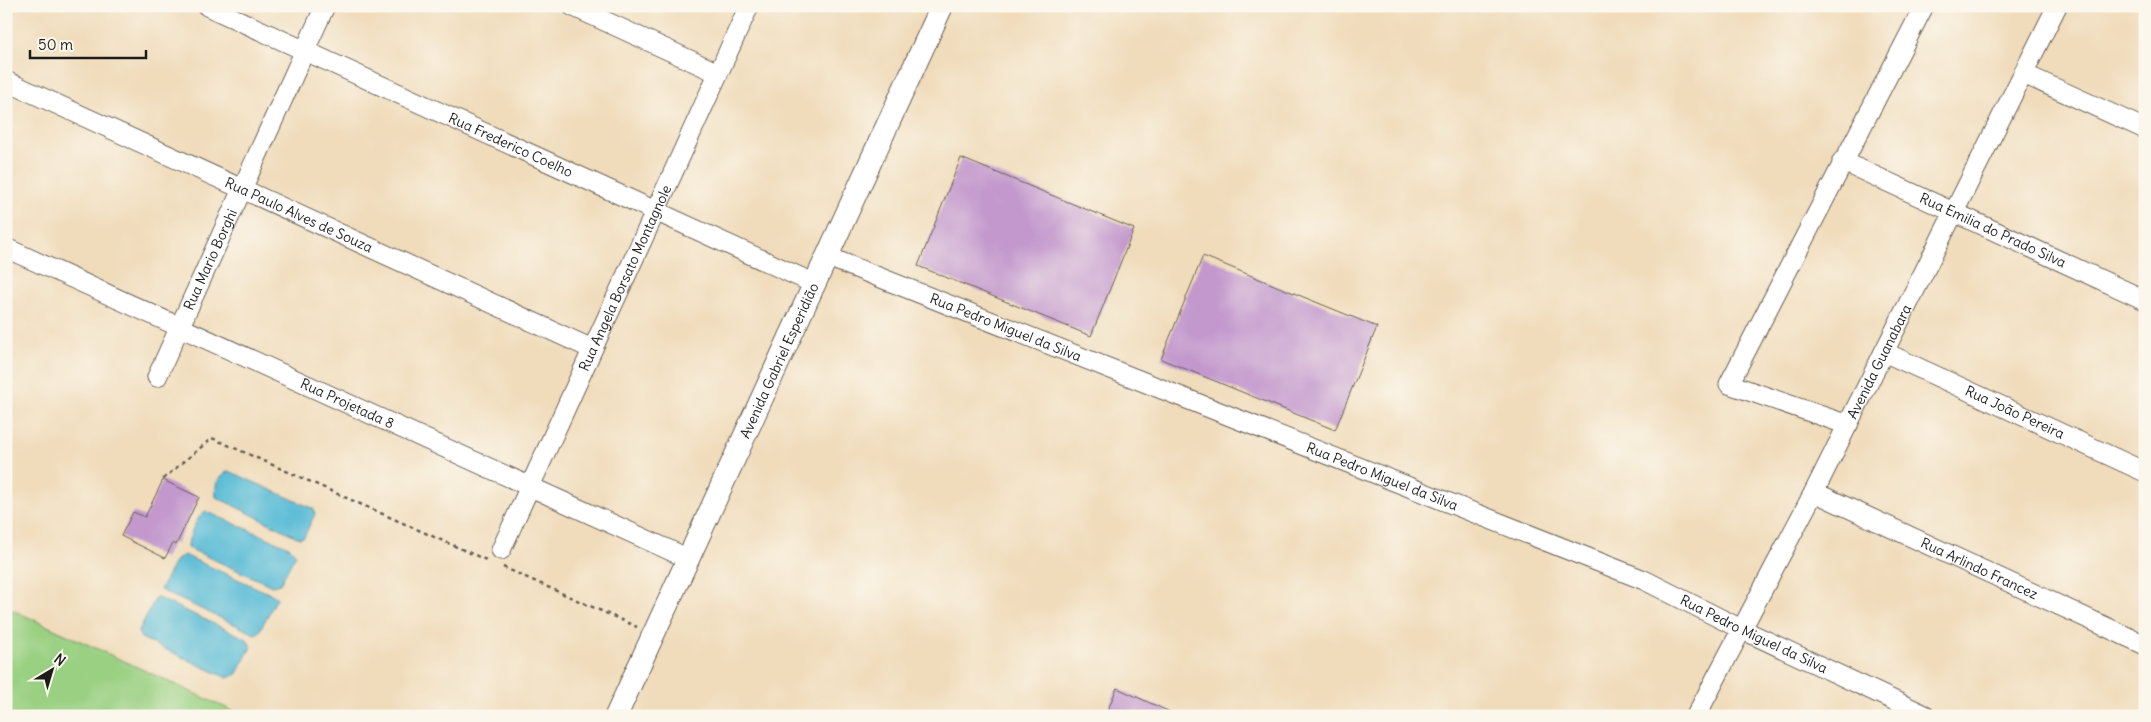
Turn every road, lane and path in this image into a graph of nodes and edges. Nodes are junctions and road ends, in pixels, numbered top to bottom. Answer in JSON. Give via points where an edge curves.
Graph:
{"nodes":[{"id":1,"x":207,"y":6,"type":"edge"},
{"id":2,"x":326,"y":6,"type":"edge"},
{"id":3,"x":572,"y":6,"type":"edge"},
{"id":4,"x":749,"y":6,"type":"edge"},
{"id":5,"x":1924,"y":6,"type":"edge"},
{"id":6,"x":2057,"y":6,"type":"edge"},
{"id":7,"x":940,"y":7,"type":"edge"},
{"id":8,"x":305,"y":51,"type":"junction"},
{"id":9,"x":718,"y":73,"type":"junction"},
{"id":10,"x":2024,"y":74,"type":"junction"},
{"id":11,"x":6,"y":81,"type":"edge"},
{"id":12,"x":2145,"y":128,"type":"edge"},
{"id":13,"x":1842,"y":161,"type":"junction"},
{"id":14,"x":242,"y":189,"type":"junction"},
{"id":15,"x":655,"y":211,"type":"junction"},
{"id":16,"x":1954,"y":213,"type":"junction"},
{"id":17,"x":6,"y":248,"type":"edge"},
{"id":18,"x":828,"y":257,"type":"junction"},
{"id":19,"x":815,"y":284,"type":"junction"},
{"id":20,"x":2145,"y":300,"type":"edge"},
{"id":21,"x":180,"y":327,"type":"junction"},
{"id":22,"x":592,"y":349,"type":"junction"},
{"id":23,"x":1884,"y":352,"type":"junction"},
{"id":24,"x":157,"y":377,"type":"dead end"},
{"id":25,"x":1848,"y":425,"type":"junction"},
{"id":26,"x":2145,"y":472,"type":"edge"},
{"id":27,"x":163,"y":479,"type":"dead end"},
{"id":28,"x":530,"y":486,"type":"junction"},
{"id":29,"x":1814,"y":492,"type":"junction"},
{"id":30,"x":498,"y":559,"type":"junction"},
{"id":31,"x":689,"y":559,"type":"junction"},
{"id":32,"x":1740,"y":630,"type":"junction"},
{"id":33,"x":654,"y":634,"type":"junction"},
{"id":34,"x":2145,"y":645,"type":"edge"},
{"id":35,"x":616,"y":716,"type":"edge"},
{"id":36,"x":1696,"y":716,"type":"edge"},
{"id":37,"x":1927,"y":716,"type":"edge"}],
"edges":[{"from":1,"to":8,"type":"street","name":"Rua Frederico Coelho"},
{"from":2,"to":8,"type":"street","name":"Rua Mario Borghi"},
{"from":3,"to":9,"type":"street"},
{"from":4,"to":9,"type":"street","name":"Rua Angela Borsato Montagnole"},
{"from":5,"to":13,"type":"street"},
{"from":6,"to":10,"type":"street","name":"Avenida Guanabara"},
{"from":7,"to":18,"type":"main road","name":"Avenida Gabriel Esperidião"},
{"from":8,"to":14,"type":"street","name":"Rua Mario Borghi"},
{"from":8,"to":15,"type":"street","name":"Rua Frederico Coelho"},
{"from":9,"to":15,"type":"street","name":"Rua Angela Borsato Montagnole"},
{"from":10,"to":12,"type":"street"},
{"from":10,"to":16,"type":"street","name":"Avenida Guanabara"},
{"from":11,"to":14,"type":"street","name":"Rua Paulo Alves de Souza"},
{"from":13,"to":16,"type":"street","name":"Rua Emilia do Prado Silva"},
{"from":13,"to":25,"type":"street","via":[[1729,384]]},
{"from":14,"to":21,"type":"street","name":"Rua Mario Borghi"},
{"from":14,"to":22,"type":"street","name":"Rua Paulo Alves de Souza"},
{"from":15,"to":19,"type":"street","name":"Rua Frederico Coelho"},
{"from":15,"to":22,"type":"street","name":"Rua Angela Borsato Montagnole"},
{"from":16,"to":20,"type":"street","name":"Rua Emilia do Prado Silva"},
{"from":16,"to":23,"type":"street","name":"Avenida Guanabara"},
{"from":17,"to":21,"type":"street","name":"Rua Projetada 8"},
{"from":18,"to":19,"type":"main road","name":"Avenida Gabriel Esperidião"},
{"from":18,"to":32,"type":"street","name":"Rua Pedro Miguel da Silva","via":[[1644,580]]},
{"from":19,"to":31,"type":"main road","name":"Avenida Gabriel Esperidião"},
{"from":21,"to":24,"type":"street","name":"Rua Mario Borghi"},
{"from":21,"to":28,"type":"street","name":"Rua Projetada 8"},
{"from":22,"to":28,"type":"street","name":"Rua Angela Borsato Montagnole"},
{"from":23,"to":25,"type":"street","name":"Avenida Guanabara"},
{"from":23,"to":26,"type":"street","name":"Rua João Pereira"},
{"from":25,"to":29,"type":"street","name":"Avenida Guanabara"},
{"from":27,"to":30,"type":"path","via":[[212,438]]},
{"from":28,"to":30,"type":"street","name":"Rua Angela Borsato Montagnole"},
{"from":28,"to":31,"type":"street","name":"Rua Projetada 8"},
{"from":29,"to":32,"type":"street","name":"Avenida Guanabara"},
{"from":29,"to":34,"type":"street","name":"Rua Arlindo Francez"},
{"from":30,"to":33,"type":"path"},
{"from":31,"to":33,"type":"main road","name":"Avenida Gabriel Esperidião"},
{"from":32,"to":36,"type":"street","name":"Avenida Guanabara"},
{"from":32,"to":37,"type":"street","name":"Rua Pedro Miguel da Silva"},
{"from":33,"to":35,"type":"main road","name":"Avenida Gabriel Esperidião"}]}
